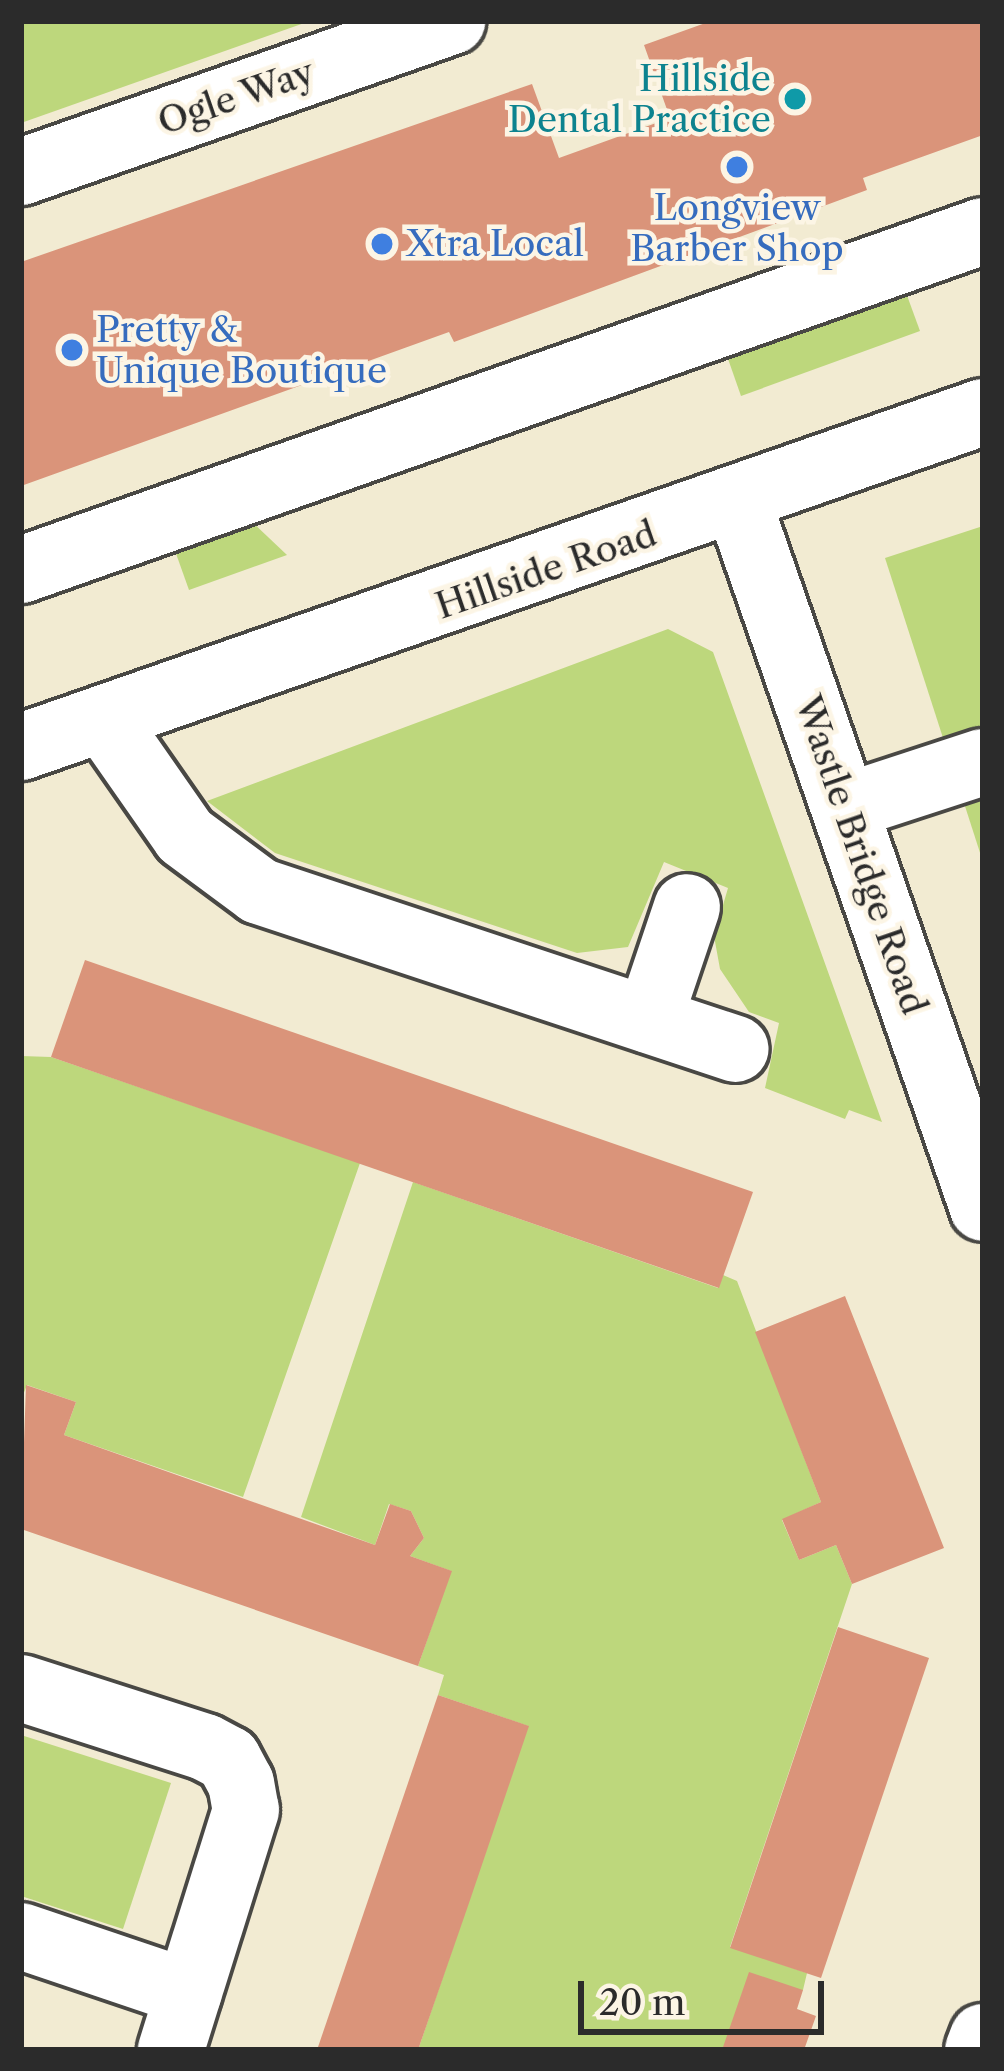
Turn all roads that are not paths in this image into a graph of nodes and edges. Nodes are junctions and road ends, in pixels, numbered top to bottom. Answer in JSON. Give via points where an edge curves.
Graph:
{"nodes":[{"id":1,"x":452,"y":21,"type":"edge"},
{"id":2,"x":21,"y":172,"type":"edge"},
{"id":3,"x":983,"y":232,"type":"edge"},
{"id":4,"x":983,"y":412,"type":"edge"},
{"id":5,"x":738,"y":502,"type":"junction"},
{"id":6,"x":21,"y":570,"type":"edge"},
{"id":7,"x":106,"y":724,"type":"junction"},
{"id":8,"x":21,"y":747,"type":"edge"},
{"id":9,"x":983,"y":762,"type":"edge"},
{"id":10,"x":845,"y":807,"type":"junction"},
{"id":11,"x":687,"y":907,"type":"dead end"},
{"id":12,"x":649,"y":1020,"type":"junction"},
{"id":13,"x":736,"y":1049,"type":"dead end"},
{"id":14,"x":983,"y":1208,"type":"edge"},
{"id":15,"x":21,"y":1688,"type":"edge"},
{"id":16,"x":21,"y":1936,"type":"edge"},
{"id":17,"x":180,"y":2022,"type":"edge"},
{"id":18,"x":983,"y":2037,"type":"edge"},
{"id":19,"x":978,"y":2050,"type":"edge"}],
"edges":[{"from":1,"to":2,"type":"street","name":"Ogle Way"},
{"from":3,"to":6,"type":"street"},
{"from":4,"to":5,"type":"street","name":"Hillside Road"},
{"from":5,"to":7,"type":"street","name":"Hillside Road"},
{"from":5,"to":10,"type":"street","name":"Wastle Bridge Road"},
{"from":7,"to":8,"type":"street","name":"Hillside Road"},
{"from":7,"to":12,"type":"street","via":[[185,836],[259,891]]},
{"from":9,"to":10,"type":"street"},
{"from":10,"to":14,"type":"street","name":"Wastle Bridge Road"},
{"from":11,"to":12,"type":"street"},
{"from":12,"to":13,"type":"street"},
{"from":15,"to":17,"type":"street","via":[[205,1747],[235,1771],[245,1810]]},
{"from":16,"to":17,"type":"street"},
{"from":18,"to":19,"type":"street"}]}
